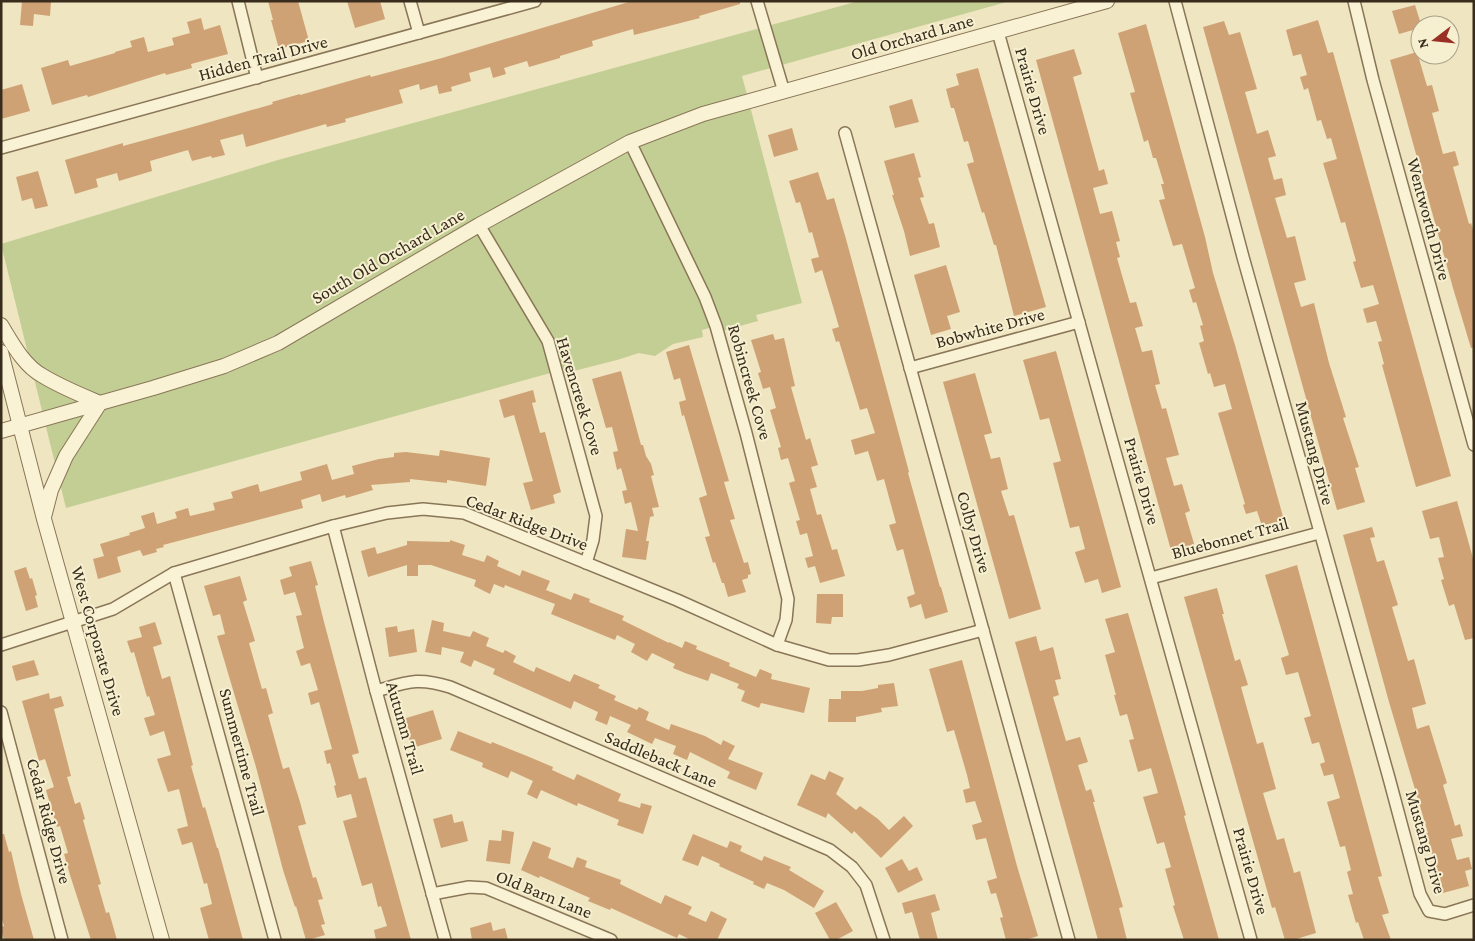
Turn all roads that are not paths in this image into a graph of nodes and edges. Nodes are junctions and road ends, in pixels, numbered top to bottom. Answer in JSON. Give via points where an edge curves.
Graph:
{"nodes":[{"id":1,"x":238,"y":1,"type":"edge"},
{"id":2,"x":410,"y":1,"type":"edge"},
{"id":3,"x":535,"y":1,"type":"edge"},
{"id":4,"x":757,"y":1,"type":"edge"},
{"id":5,"x":1107,"y":1,"type":"edge"},
{"id":6,"x":1174,"y":1,"type":"edge"},
{"id":7,"x":1354,"y":1,"type":"edge"},
{"id":8,"x":998,"y":32,"type":"junction"},
{"id":9,"x":419,"y":33,"type":"junction"},
{"id":10,"x":257,"y":78,"type":"junction"},
{"id":11,"x":784,"y":92,"type":"junction"},
{"id":12,"x":845,"y":133,"type":"dead end"},
{"id":13,"x":630,"y":142,"type":"junction"},
{"id":14,"x":1,"y":148,"type":"edge"},
{"id":15,"x":479,"y":225,"type":"junction"},
{"id":16,"x":1079,"y":322,"type":"junction"},
{"id":17,"x":1,"y":325,"type":"edge"},
{"id":18,"x":1,"y":352,"type":"edge"},
{"id":19,"x":910,"y":368,"type":"junction"},
{"id":20,"x":100,"y":404,"type":"junction"},
{"id":21,"x":20,"y":426,"type":"junction"},
{"id":22,"x":1,"y":431,"type":"edge"},
{"id":23,"x":1474,"y":445,"type":"edge"},
{"id":24,"x":44,"y":519,"type":"junction"},
{"id":25,"x":333,"y":526,"type":"junction"},
{"id":26,"x":1319,"y":533,"type":"junction"},
{"id":27,"x":586,"y":563,"type":"junction"},
{"id":28,"x":174,"y":573,"type":"junction"},
{"id":29,"x":1151,"y":578,"type":"junction"},
{"id":30,"x":72,"y":621,"type":"junction"},
{"id":31,"x":983,"y":630,"type":"junction"},
{"id":32,"x":1,"y":644,"type":"edge"},
{"id":33,"x":777,"y":645,"type":"junction"},
{"id":34,"x":376,"y":691,"type":"junction"},
{"id":35,"x":1,"y":712,"type":"edge"},
{"id":36,"x":432,"y":894,"type":"junction"},
{"id":37,"x":1474,"y":905,"type":"edge"},
{"id":38,"x":62,"y":940,"type":"edge"},
{"id":39,"x":162,"y":940,"type":"edge"},
{"id":40,"x":275,"y":940,"type":"edge"},
{"id":41,"x":445,"y":940,"type":"edge"},
{"id":42,"x":611,"y":940,"type":"edge"},
{"id":43,"x":884,"y":940,"type":"edge"},
{"id":44,"x":1069,"y":940,"type":"edge"},
{"id":45,"x":1252,"y":940,"type":"edge"}],
"edges":[{"from":1,"to":10,"type":"street"},
{"from":2,"to":9,"type":"street"},
{"from":3,"to":9,"type":"street","name":"Hidden Trail Drive"},
{"from":4,"to":11,"type":"street"},
{"from":5,"to":8,"type":"street","name":"Old Orchard Lane"},
{"from":6,"to":26,"type":"street","name":"Mustang Drive"},
{"from":7,"to":23,"type":"street","name":"Wentworth Drive"},
{"from":8,"to":11,"type":"street","name":"Old Orchard Lane"},
{"from":8,"to":16,"type":"street","name":"Prairie Drive"},
{"from":9,"to":10,"type":"street","name":"Hidden Trail Drive"},
{"from":10,"to":14,"type":"street","name":"Hidden Trail Drive"},
{"from":11,"to":13,"type":"street","name":"South Old Orchard Lane","via":[[703,114]]},
{"from":12,"to":19,"type":"street","name":"Colby Drive"},
{"from":13,"to":15,"type":"street","name":"South Old Orchard Lane"},
{"from":13,"to":33,"type":"street","name":"Robincreek Cove","via":[[705,297],[719,335],[788,599],[786,620]]},
{"from":15,"to":20,"type":"street","name":"South Old Orchard Lane","via":[[278,342],[224,366]]},
{"from":15,"to":27,"type":"street","name":"Havencreek Cove","via":[[548,341],[596,516]]},
{"from":16,"to":19,"type":"street","name":"Bobwhite Drive"},
{"from":16,"to":29,"type":"street","name":"Prairie Drive"},
{"from":17,"to":20,"type":"street","via":[[28,364],[42,376]]},
{"from":18,"to":21,"type":"street","name":"West Corporate Drive"},
{"from":19,"to":31,"type":"street","name":"Colby Drive"},
{"from":20,"to":21,"type":"street","name":"South Old Orchard Lane"},
{"from":20,"to":24,"type":"street","via":[[66,456],[51,490]]},
{"from":21,"to":22,"type":"street","name":"South Old Orchard Lane"},
{"from":21,"to":24,"type":"street","name":"West Corporate Drive"},
{"from":24,"to":30,"type":"street","name":"West Corporate Drive"},
{"from":25,"to":27,"type":"street","name":"Cedar Ridge Drive","via":[[387,513],[423,509],[464,513]]},
{"from":25,"to":28,"type":"street","name":"Cedar Ridge Drive"},
{"from":25,"to":34,"type":"street","name":"Autumn Trail"},
{"from":26,"to":29,"type":"street","name":"Bluebonnet Trail"},
{"from":26,"to":37,"type":"street","name":"Mustang Drive","via":[[1420,894],[1429,911],[1445,914]]},
{"from":27,"to":33,"type":"street","name":"Cedar Ridge Drive"},
{"from":28,"to":30,"type":"street","name":"Cedar Ridge Drive","via":[[114,609]]},
{"from":28,"to":40,"type":"street","name":"Summertime Trail"},
{"from":29,"to":45,"type":"street","name":"Prairie Drive"},
{"from":30,"to":32,"type":"street","name":"Cedar Ridge Drive"},
{"from":30,"to":39,"type":"street","name":"West Corporate Drive"},
{"from":31,"to":33,"type":"street","name":"Cedar Ridge Drive","via":[[858,660],[829,660]]},
{"from":31,"to":44,"type":"street","name":"Colby Drive"},
{"from":34,"to":36,"type":"street","name":"Autumn Trail"},
{"from":34,"to":43,"type":"street","name":"Saddleback Lane","via":[[408,682],[429,681],[450,688],[830,850],[852,867],[866,885]]},
{"from":35,"to":38,"type":"street","name":"Cedar Ridge Drive"},
{"from":36,"to":41,"type":"street","name":"Autumn Trail"},
{"from":36,"to":42,"type":"street","name":"Old Barn Lane","via":[[470,887],[486,888]]}]}
